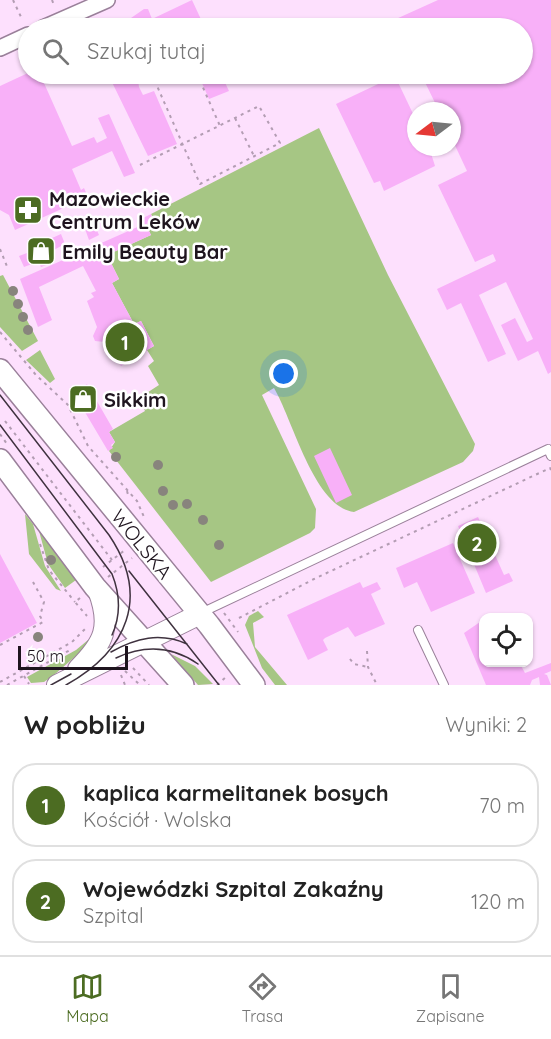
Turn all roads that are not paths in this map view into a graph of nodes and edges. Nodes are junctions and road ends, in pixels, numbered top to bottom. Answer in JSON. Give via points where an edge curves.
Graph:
{"nodes":[{"id":1,"x":107,"y":0,"type":"edge"},
{"id":2,"x":66,"y":18,"type":"edge"},
{"id":3,"x":18,"y":40,"type":"edge"},
{"id":4,"x":0,"y":48,"type":"edge"},
{"id":5,"x":0,"y":370,"type":"edge"},
{"id":6,"x":550,"y":451,"type":"edge"},
{"id":7,"x":0,"y":460,"type":"edge"},
{"id":8,"x":103,"y":583,"type":"junction"},
{"id":9,"x":200,"y":614,"type":"junction"},
{"id":10,"x":418,"y":630,"type":"dead end"},
{"id":11,"x":143,"y":642,"type":"junction"},
{"id":12,"x":61,"y":683,"type":"edge"},
{"id":13,"x":183,"y":685,"type":"edge"},
{"id":14,"x":254,"y":685,"type":"edge"},
{"id":15,"x":444,"y":685,"type":"edge"}],
"edges":[{"from":1,"to":2,"type":"street"},
{"from":3,"to":4,"type":"street"},
{"from":5,"to":9,"type":"main road","name":"WOLSKA"},
{"from":6,"to":9,"type":"lane"},
{"from":7,"to":8,"type":"main road"},
{"from":8,"to":11,"type":"main road"},
{"from":8,"to":12,"type":"street","via":[[105,617],[101,640],[94,653]]},
{"from":9,"to":11,"type":"street"},
{"from":9,"to":14,"type":"main road","name":"WOLSKA"},
{"from":10,"to":15,"type":"lane"},
{"from":11,"to":12,"type":"street"},
{"from":11,"to":13,"type":"main road"}]}
